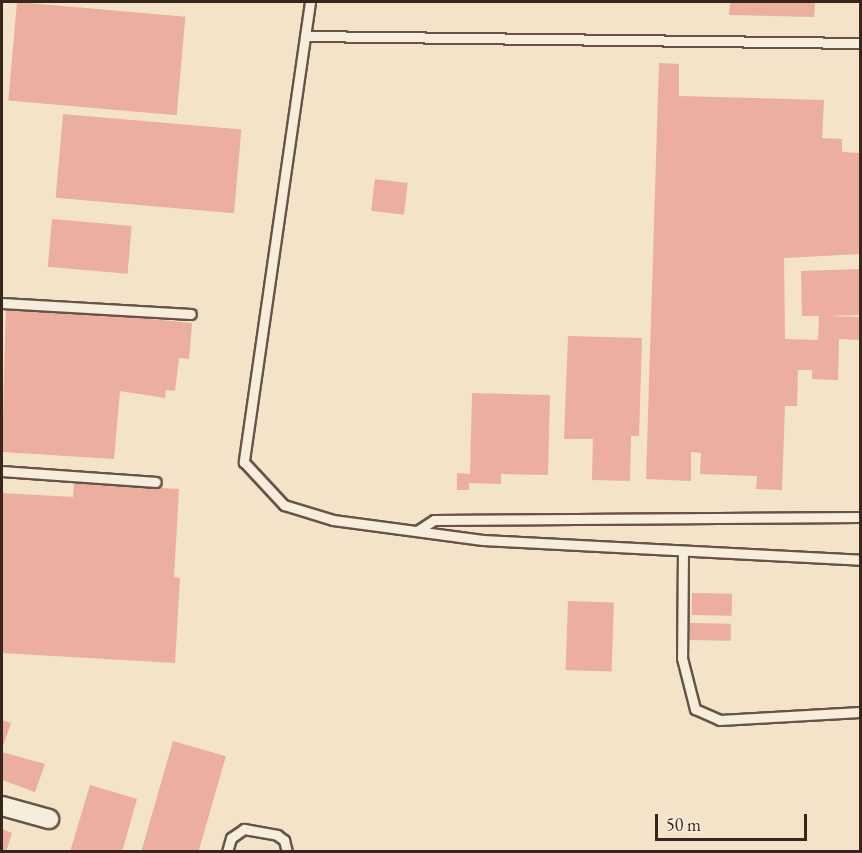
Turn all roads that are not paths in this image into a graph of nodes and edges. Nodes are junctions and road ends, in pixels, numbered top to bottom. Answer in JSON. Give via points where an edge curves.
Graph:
{"nodes":[{"id":1,"x":310,"y":2,"type":"edge"},
{"id":2,"x":305,"y":36,"type":"junction"},
{"id":3,"x":861,"y":43,"type":"edge"},
{"id":4,"x":2,"y":303,"type":"edge"},
{"id":5,"x":191,"y":314,"type":"dead end"},
{"id":6,"x":2,"y":471,"type":"edge"},
{"id":7,"x":156,"y":482,"type":"dead end"},
{"id":8,"x":861,"y":517,"type":"edge"},
{"id":9,"x":417,"y":531,"type":"junction"},
{"id":10,"x":683,"y":551,"type":"junction"},
{"id":11,"x":861,"y":560,"type":"edge"},
{"id":12,"x":861,"y":712,"type":"edge"},
{"id":13,"x":2,"y":806,"type":"edge"},
{"id":14,"x":49,"y":819,"type":"dead end"},
{"id":15,"x":227,"y":852,"type":"edge"},
{"id":16,"x":287,"y":852,"type":"edge"}],
"edges":[{"from":1,"to":2,"type":"lane"},
{"from":2,"to":3,"type":"lane"},
{"from":2,"to":9,"type":"lane","via":[[244,462],[284,505],[333,520]]},
{"from":4,"to":5,"type":"lane"},
{"from":6,"to":7,"type":"lane"},
{"from":8,"to":9,"type":"lane","via":[[434,520]]},
{"from":9,"to":10,"type":"lane","via":[[483,540]]},
{"from":10,"to":11,"type":"lane"},
{"from":10,"to":12,"type":"lane","via":[[682,658],[695,710],[720,720]]},
{"from":13,"to":14,"type":"street"},
{"from":15,"to":16,"type":"lane","via":[[231,838],[244,829],[277,835],[284,840]]}]}
